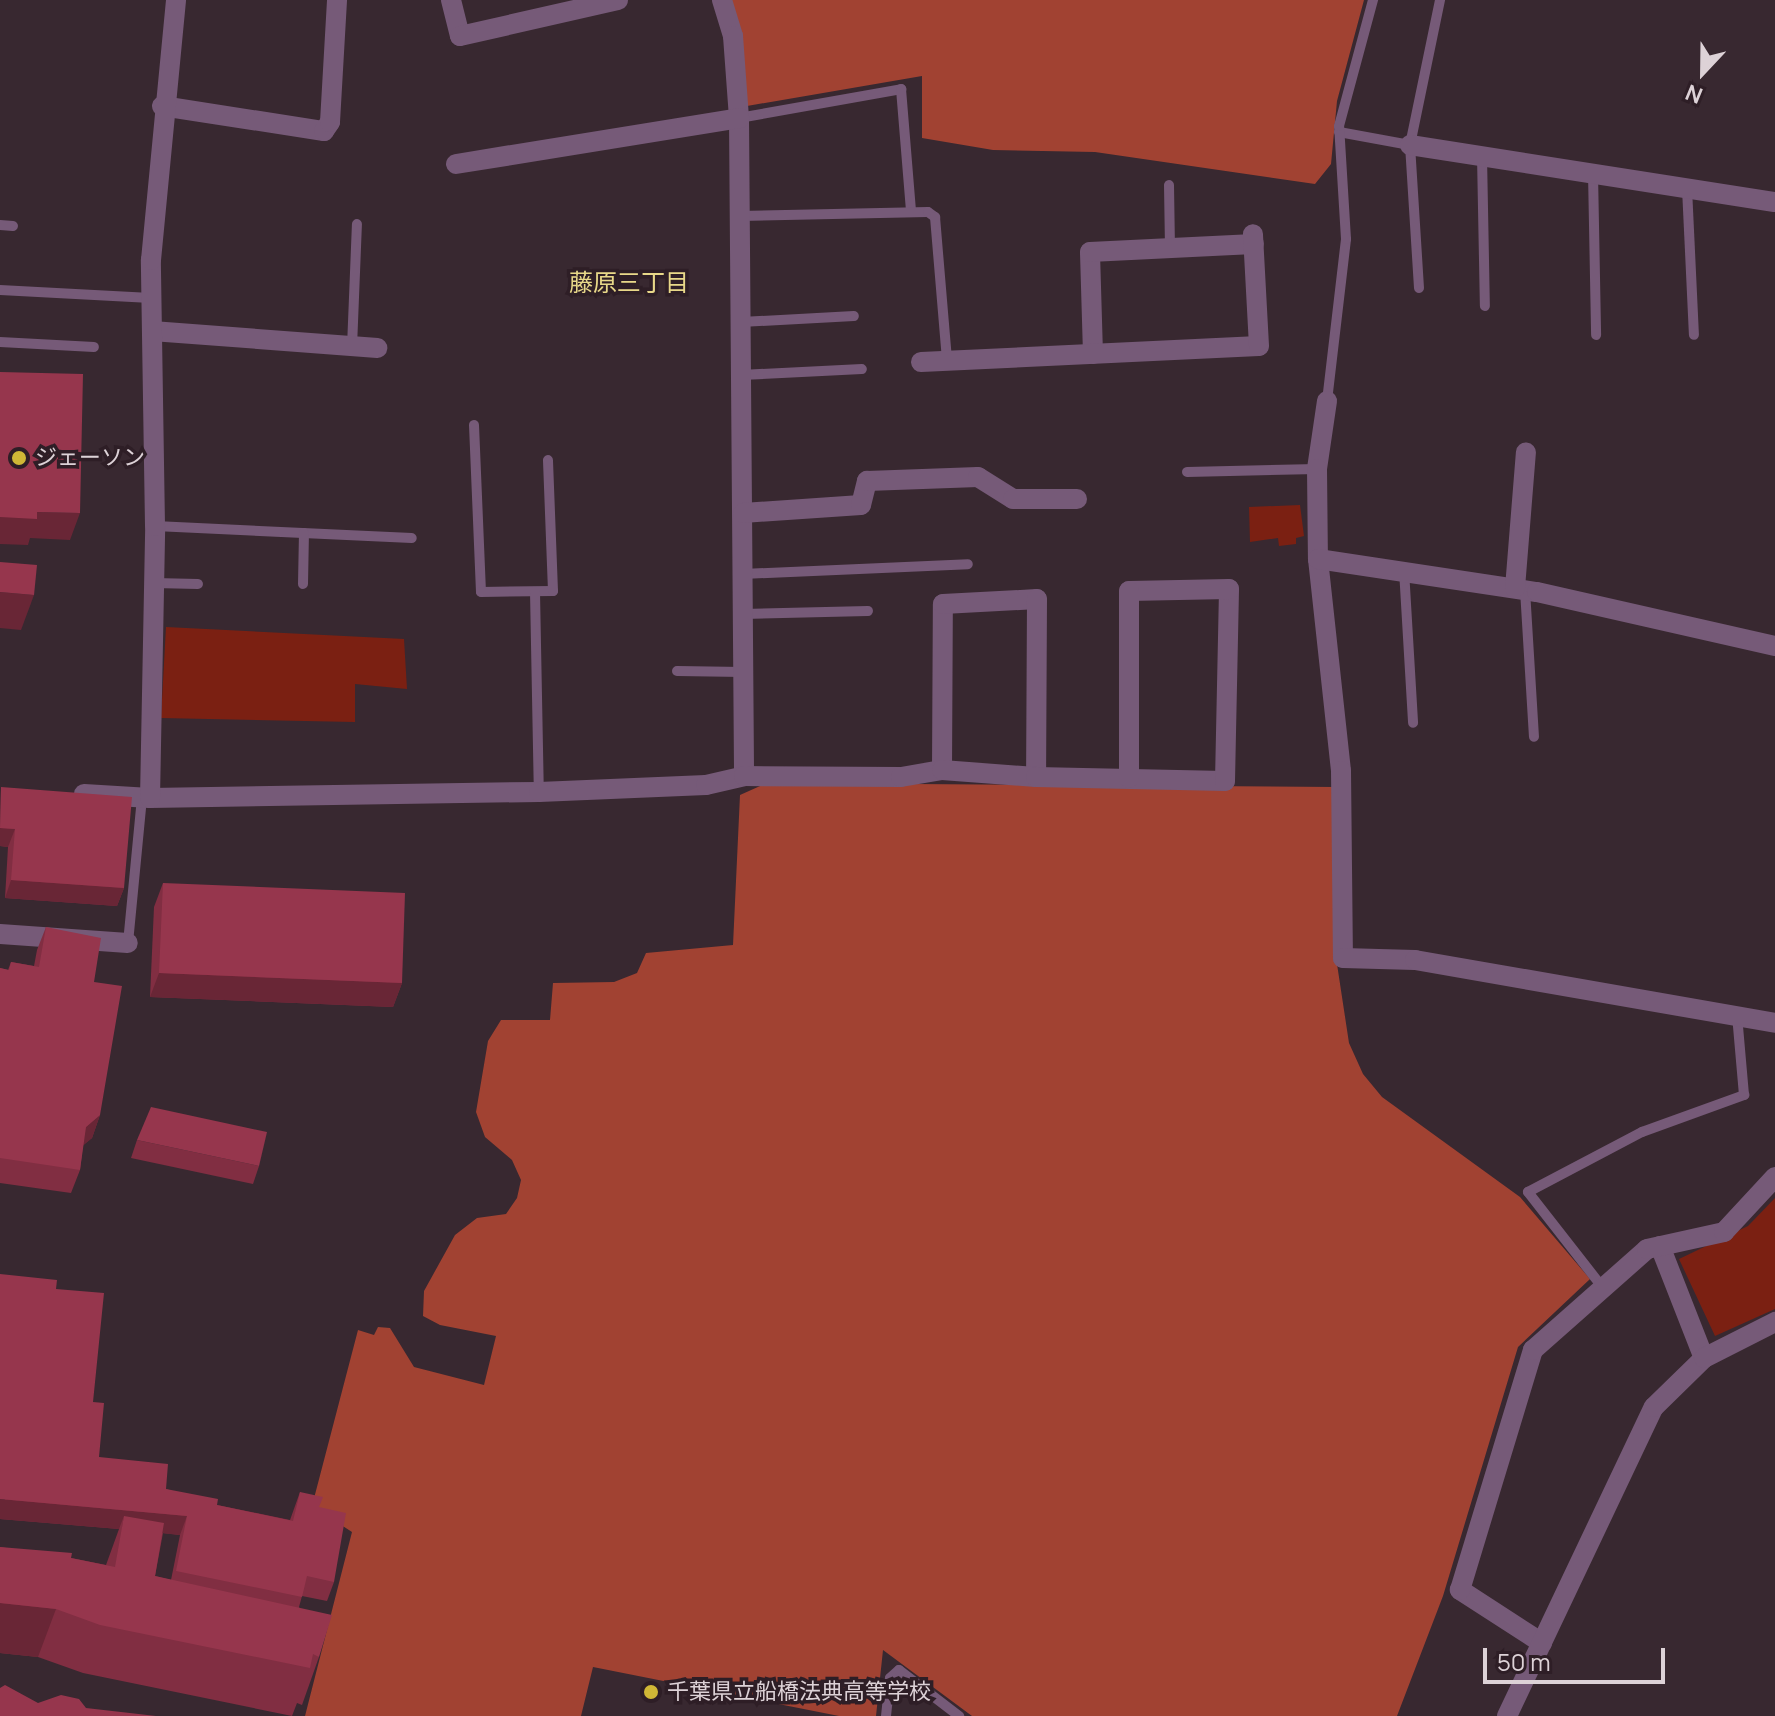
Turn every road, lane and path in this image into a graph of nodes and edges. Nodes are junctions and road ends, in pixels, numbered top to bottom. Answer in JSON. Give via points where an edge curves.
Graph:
{"nodes":[{"id":1,"x":176,"y":0,"type":"edge"},
{"id":2,"x":337,"y":0,"type":"edge"},
{"id":3,"x":451,"y":0,"type":"edge"},
{"id":4,"x":618,"y":0,"type":"edge"},
{"id":5,"x":722,"y":0,"type":"edge"},
{"id":6,"x":1373,"y":0,"type":"edge"},
{"id":7,"x":1440,"y":0,"type":"edge"},
{"id":8,"x":162,"y":106,"type":"junction"},
{"id":9,"x":739,"y":118,"type":"junction"},
{"id":10,"x":1339,"y":132,"type":"junction"},
{"id":11,"x":1410,"y":145,"type":"junction"},
{"id":12,"x":1482,"y":156,"type":"junction"},
{"id":13,"x":456,"y":164,"type":"dead end"},
{"id":14,"x":1593,"y":173,"type":"junction"},
{"id":15,"x":1169,"y":185,"type":"dead end"},
{"id":16,"x":1687,"y":188,"type":"junction"},
{"id":17,"x":1775,"y":202,"type":"edge"},
{"id":18,"x":911,"y":211,"type":"junction"},
{"id":19,"x":740,"y":216,"type":"junction"},
{"id":20,"x":357,"y":224,"type":"dead end"},
{"id":21,"x":0,"y":225,"type":"edge"},
{"id":22,"x":13,"y":226,"type":"dead end"},
{"id":23,"x":1170,"y":248,"type":"junction"},
{"id":24,"x":1419,"y":288,"type":"dead end"},
{"id":25,"x":0,"y":290,"type":"edge"},
{"id":26,"x":151,"y":298,"type":"junction"},
{"id":27,"x":1485,"y":306,"type":"dead end"},
{"id":28,"x":854,"y":316,"type":"dead end"},
{"id":29,"x":741,"y":322,"type":"junction"},
{"id":30,"x":152,"y":331,"type":"junction"},
{"id":31,"x":1596,"y":335,"type":"dead end"},
{"id":32,"x":1694,"y":335,"type":"dead end"},
{"id":33,"x":0,"y":342,"type":"edge"},
{"id":34,"x":94,"y":347,"type":"dead end"},
{"id":35,"x":352,"y":347,"type":"junction"},
{"id":36,"x":377,"y":348,"type":"dead end"},
{"id":37,"x":1093,"y":354,"type":"junction"},
{"id":38,"x":947,"y":361,"type":"junction"},
{"id":39,"x":921,"y":362,"type":"dead end"},
{"id":40,"x":862,"y":369,"type":"dead end"},
{"id":41,"x":741,"y":375,"type":"junction"},
{"id":42,"x":1327,"y":401,"type":"joint"},
{"id":43,"x":474,"y":425,"type":"dead end"},
{"id":44,"x":1526,"y":452,"type":"dead end"},
{"id":45,"x":548,"y":460,"type":"dead end"},
{"id":46,"x":1317,"y":469,"type":"junction"},
{"id":47,"x":1187,"y":472,"type":"dead end"},
{"id":48,"x":1077,"y":499,"type":"dead end"},
{"id":49,"x":743,"y":513,"type":"junction"},
{"id":50,"x":155,"y":526,"type":"junction"},
{"id":51,"x":304,"y":533,"type":"junction"},
{"id":52,"x":412,"y":538,"type":"dead end"},
{"id":53,"x":1318,"y":559,"type":"junction"},
{"id":54,"x":968,"y":564,"type":"dead end"},
{"id":55,"x":1404,"y":568,"type":"junction"},
{"id":56,"x":743,"y":574,"type":"junction"},
{"id":57,"x":154,"y":583,"type":"junction"},
{"id":58,"x":198,"y":584,"type":"dead end"},
{"id":59,"x":303,"y":584,"type":"dead end"},
{"id":60,"x":1520,"y":589,"type":"junction"},
{"id":61,"x":535,"y":592,"type":"junction"},
{"id":62,"x":868,"y":611,"type":"dead end"},
{"id":63,"x":743,"y":614,"type":"junction"},
{"id":64,"x":1775,"y":646,"type":"edge"},
{"id":65,"x":677,"y":671,"type":"dead end"},
{"id":66,"x":744,"y":672,"type":"junction"},
{"id":67,"x":1413,"y":723,"type":"dead end"},
{"id":68,"x":1534,"y":737,"type":"dead end"},
{"id":69,"x":942,"y":770,"type":"junction"},
{"id":70,"x":744,"y":776,"type":"junction"},
{"id":71,"x":1036,"y":777,"type":"junction"},
{"id":72,"x":1129,"y":778,"type":"junction"},
{"id":73,"x":539,"y":792,"type":"junction"},
{"id":74,"x":63,"y":793,"type":"edge"},
{"id":75,"x":146,"y":798,"type":"junction"},
{"id":76,"x":0,"y":934,"type":"edge"},
{"id":77,"x":128,"y":943,"type":"joint"},
{"id":78,"x":1737,"y":1015,"type":"junction"},
{"id":79,"x":1775,"y":1023,"type":"edge"},
{"id":80,"x":1775,"y":1177,"type":"edge"},
{"id":81,"x":1660,"y":1246,"type":"junction"},
{"id":82,"x":1603,"y":1288,"type":"junction"},
{"id":83,"x":1775,"y":1322,"type":"edge"},
{"id":84,"x":1704,"y":1358,"type":"junction"},
{"id":85,"x":1542,"y":1643,"type":"junction"},
{"id":86,"x":886,"y":1716,"type":"edge"},
{"id":87,"x":959,"y":1716,"type":"edge"},
{"id":88,"x":1507,"y":1716,"type":"edge"}],
"edges":[{"from":1,"to":8,"type":"street"},
{"from":2,"to":8,"type":"street","via":[[330,122],[324,131]]},
{"from":3,"to":4,"type":"street","via":[[460,36]]},
{"from":5,"to":9,"type":"street","via":[[733,36]]},
{"from":6,"to":10,"type":"lane"},
{"from":7,"to":11,"type":"lane"},
{"from":8,"to":26,"type":"street"},
{"from":9,"to":13,"type":"street"},
{"from":9,"to":18,"type":"lane","via":[[901,89]]},
{"from":9,"to":19,"type":"street"},
{"from":10,"to":11,"type":"lane"},
{"from":10,"to":42,"type":"lane","via":[[1346,239]]},
{"from":11,"to":12,"type":"street"},
{"from":11,"to":24,"type":"lane"},
{"from":12,"to":14,"type":"street"},
{"from":12,"to":27,"type":"lane"},
{"from":14,"to":16,"type":"street"},
{"from":14,"to":31,"type":"lane"},
{"from":15,"to":23,"type":"lane"},
{"from":16,"to":17,"type":"street"},
{"from":16,"to":32,"type":"lane"},
{"from":18,"to":19,"type":"lane"},
{"from":18,"to":38,"type":"lane","via":[[935,217]]},
{"from":19,"to":29,"type":"street"},
{"from":20,"to":35,"type":"lane"},
{"from":21,"to":22,"type":"lane"},
{"from":23,"to":37,"type":"street","via":[[1090,252]]},
{"from":23,"to":37,"type":"street","via":[[1254,239],[1259,346]]},
{"from":25,"to":26,"type":"lane"},
{"from":26,"to":30,"type":"street"},
{"from":28,"to":29,"type":"lane"},
{"from":29,"to":41,"type":"street"},
{"from":30,"to":35,"type":"street"},
{"from":30,"to":50,"type":"street"},
{"from":33,"to":34,"type":"lane"},
{"from":35,"to":36,"type":"street"},
{"from":37,"to":38,"type":"street"},
{"from":38,"to":39,"type":"street"},
{"from":40,"to":41,"type":"lane"},
{"from":41,"to":49,"type":"street"},
{"from":42,"to":46,"type":"street"},
{"from":43,"to":61,"type":"lane","via":[[481,592]]},
{"from":44,"to":60,"type":"street"},
{"from":45,"to":61,"type":"lane","via":[[553,591]]},
{"from":46,"to":47,"type":"lane"},
{"from":46,"to":53,"type":"street"},
{"from":48,"to":49,"type":"street","via":[[1013,499],[978,477],[867,481],[861,505]]},
{"from":49,"to":56,"type":"street"},
{"from":50,"to":51,"type":"lane"},
{"from":50,"to":57,"type":"street"},
{"from":51,"to":52,"type":"lane"},
{"from":51,"to":59,"type":"lane"},
{"from":53,"to":55,"type":"street"},
{"from":53,"to":78,"type":"street","via":[[1341,771],[1343,958],[1415,960]]},
{"from":54,"to":56,"type":"lane"},
{"from":55,"to":60,"type":"street"},
{"from":55,"to":67,"type":"lane"},
{"from":56,"to":63,"type":"street"},
{"from":57,"to":58,"type":"lane"},
{"from":57,"to":75,"type":"street"},
{"from":60,"to":64,"type":"street"},
{"from":60,"to":68,"type":"lane"},
{"from":61,"to":73,"type":"lane"},
{"from":62,"to":63,"type":"lane"},
{"from":63,"to":66,"type":"street"},
{"from":65,"to":66,"type":"lane"},
{"from":66,"to":70,"type":"street"},
{"from":69,"to":70,"type":"street","via":[[901,777]]},
{"from":69,"to":71,"type":"street"},
{"from":69,"to":71,"type":"street","via":[[943,604],[1037,599]]},
{"from":70,"to":73,"type":"street","via":[[706,785]]},
{"from":71,"to":72,"type":"street"},
{"from":72,"to":72,"type":"street","via":[[1225,781],[1229,589],[1129,591]]},
{"from":73,"to":75,"type":"street"},
{"from":74,"to":75,"type":"street"},
{"from":75,"to":77,"type":"lane"},
{"from":76,"to":77,"type":"street"},
{"from":78,"to":79,"type":"street"},
{"from":78,"to":82,"type":"lane","via":[[1744,1095],[1642,1132],[1528,1192]]},
{"from":80,"to":81,"type":"street","via":[[1724,1232]]},
{"from":81,"to":82,"type":"street","via":[[1647,1249]]},
{"from":81,"to":84,"type":"street"},
{"from":82,"to":85,"type":"street","via":[[1533,1350],[1460,1590]]},
{"from":83,"to":84,"type":"street"},
{"from":84,"to":85,"type":"street","via":[[1654,1407]]},
{"from":85,"to":88,"type":"street"},
{"from":86,"to":87,"type":"lane","via":[[890,1678],[899,1670]]}]}
